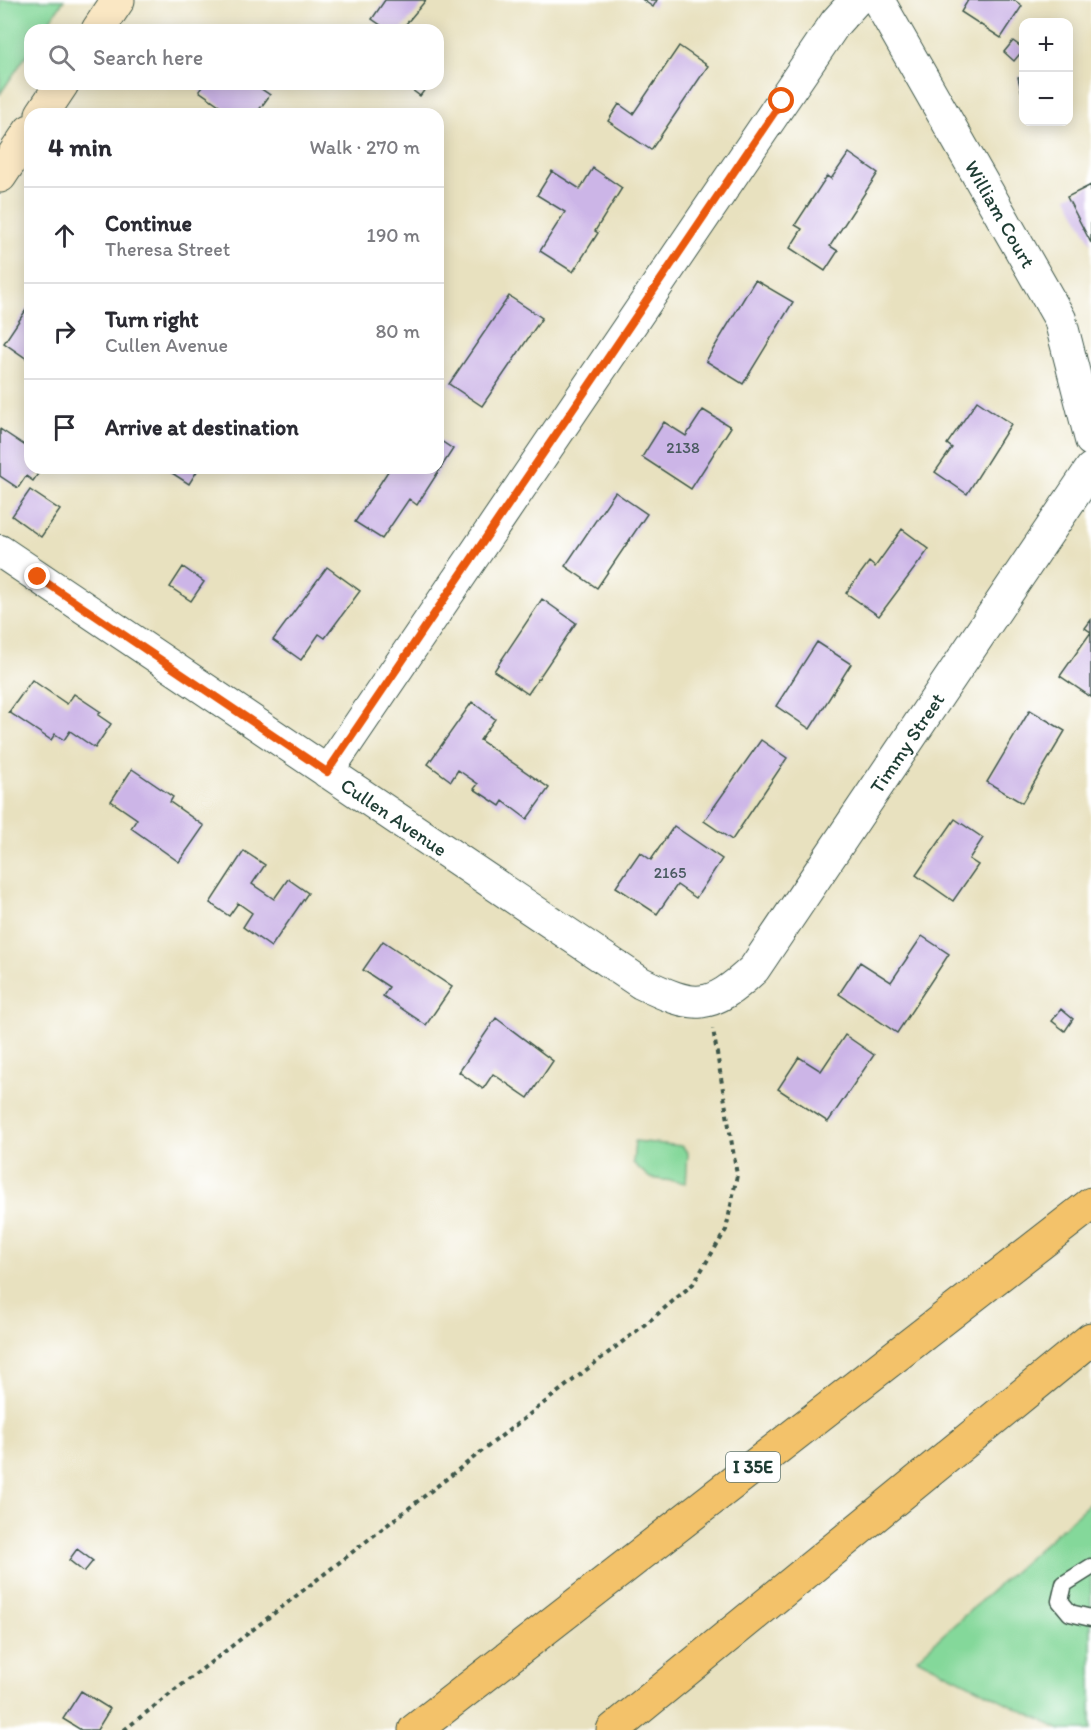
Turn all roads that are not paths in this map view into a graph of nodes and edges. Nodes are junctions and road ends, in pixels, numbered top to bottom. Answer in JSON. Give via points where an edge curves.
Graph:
{"nodes":[{"id":1,"x":118,"y":0,"type":"edge"},
{"id":2,"x":856,"y":0,"type":"edge"},
{"id":3,"x":878,"y":0,"type":"edge"},
{"id":4,"x":102,"y":24,"type":"edge"},
{"id":5,"x":58,"y":90,"type":"edge"},
{"id":6,"x":46,"y":108,"type":"edge"},
{"id":7,"x":24,"y":140,"type":"edge"},
{"id":8,"x":0,"y":176,"type":"edge"},
{"id":9,"x":1091,"y":440,"type":"edge"},
{"id":10,"x":1091,"y":469,"type":"edge"},
{"id":11,"x":0,"y":551,"type":"edge"},
{"id":12,"x":327,"y":772,"type":"junction"},
{"id":13,"x":708,"y":1002,"type":"joint"},
{"id":14,"x":1091,"y":1204,"type":"edge"},
{"id":15,"x":1091,"y":1339,"type":"edge"},
{"id":16,"x":1091,"y":1567,"type":"edge"},
{"id":17,"x":1091,"y":1618,"type":"edge"},
{"id":18,"x":414,"y":1730,"type":"edge"},
{"id":19,"x":613,"y":1730,"type":"edge"}],
"edges":[{"from":1,"to":4,"type":"street"},
{"from":2,"to":12,"type":"street","via":[[836,22]]},
{"from":3,"to":9,"type":"street","name":"William Court","via":[[1060,319]]},
{"from":5,"to":6,"type":"street"},
{"from":7,"to":8,"type":"street"},
{"from":10,"to":13,"type":"street","name":"Timmy Street","via":[[754,969],[733,988]]},
{"from":11,"to":12,"type":"street","name":"Cullen Avenue"},
{"from":12,"to":13,"type":"street","name":"Cullen Avenue","via":[[641,983],[675,999]]},
{"from":14,"to":18,"type":"highway","number":"I 35E"},
{"from":15,"to":19,"type":"highway"},
{"from":16,"to":17,"type":"lane","via":[[1064,1584],[1060,1600],[1070,1613]]}]}
